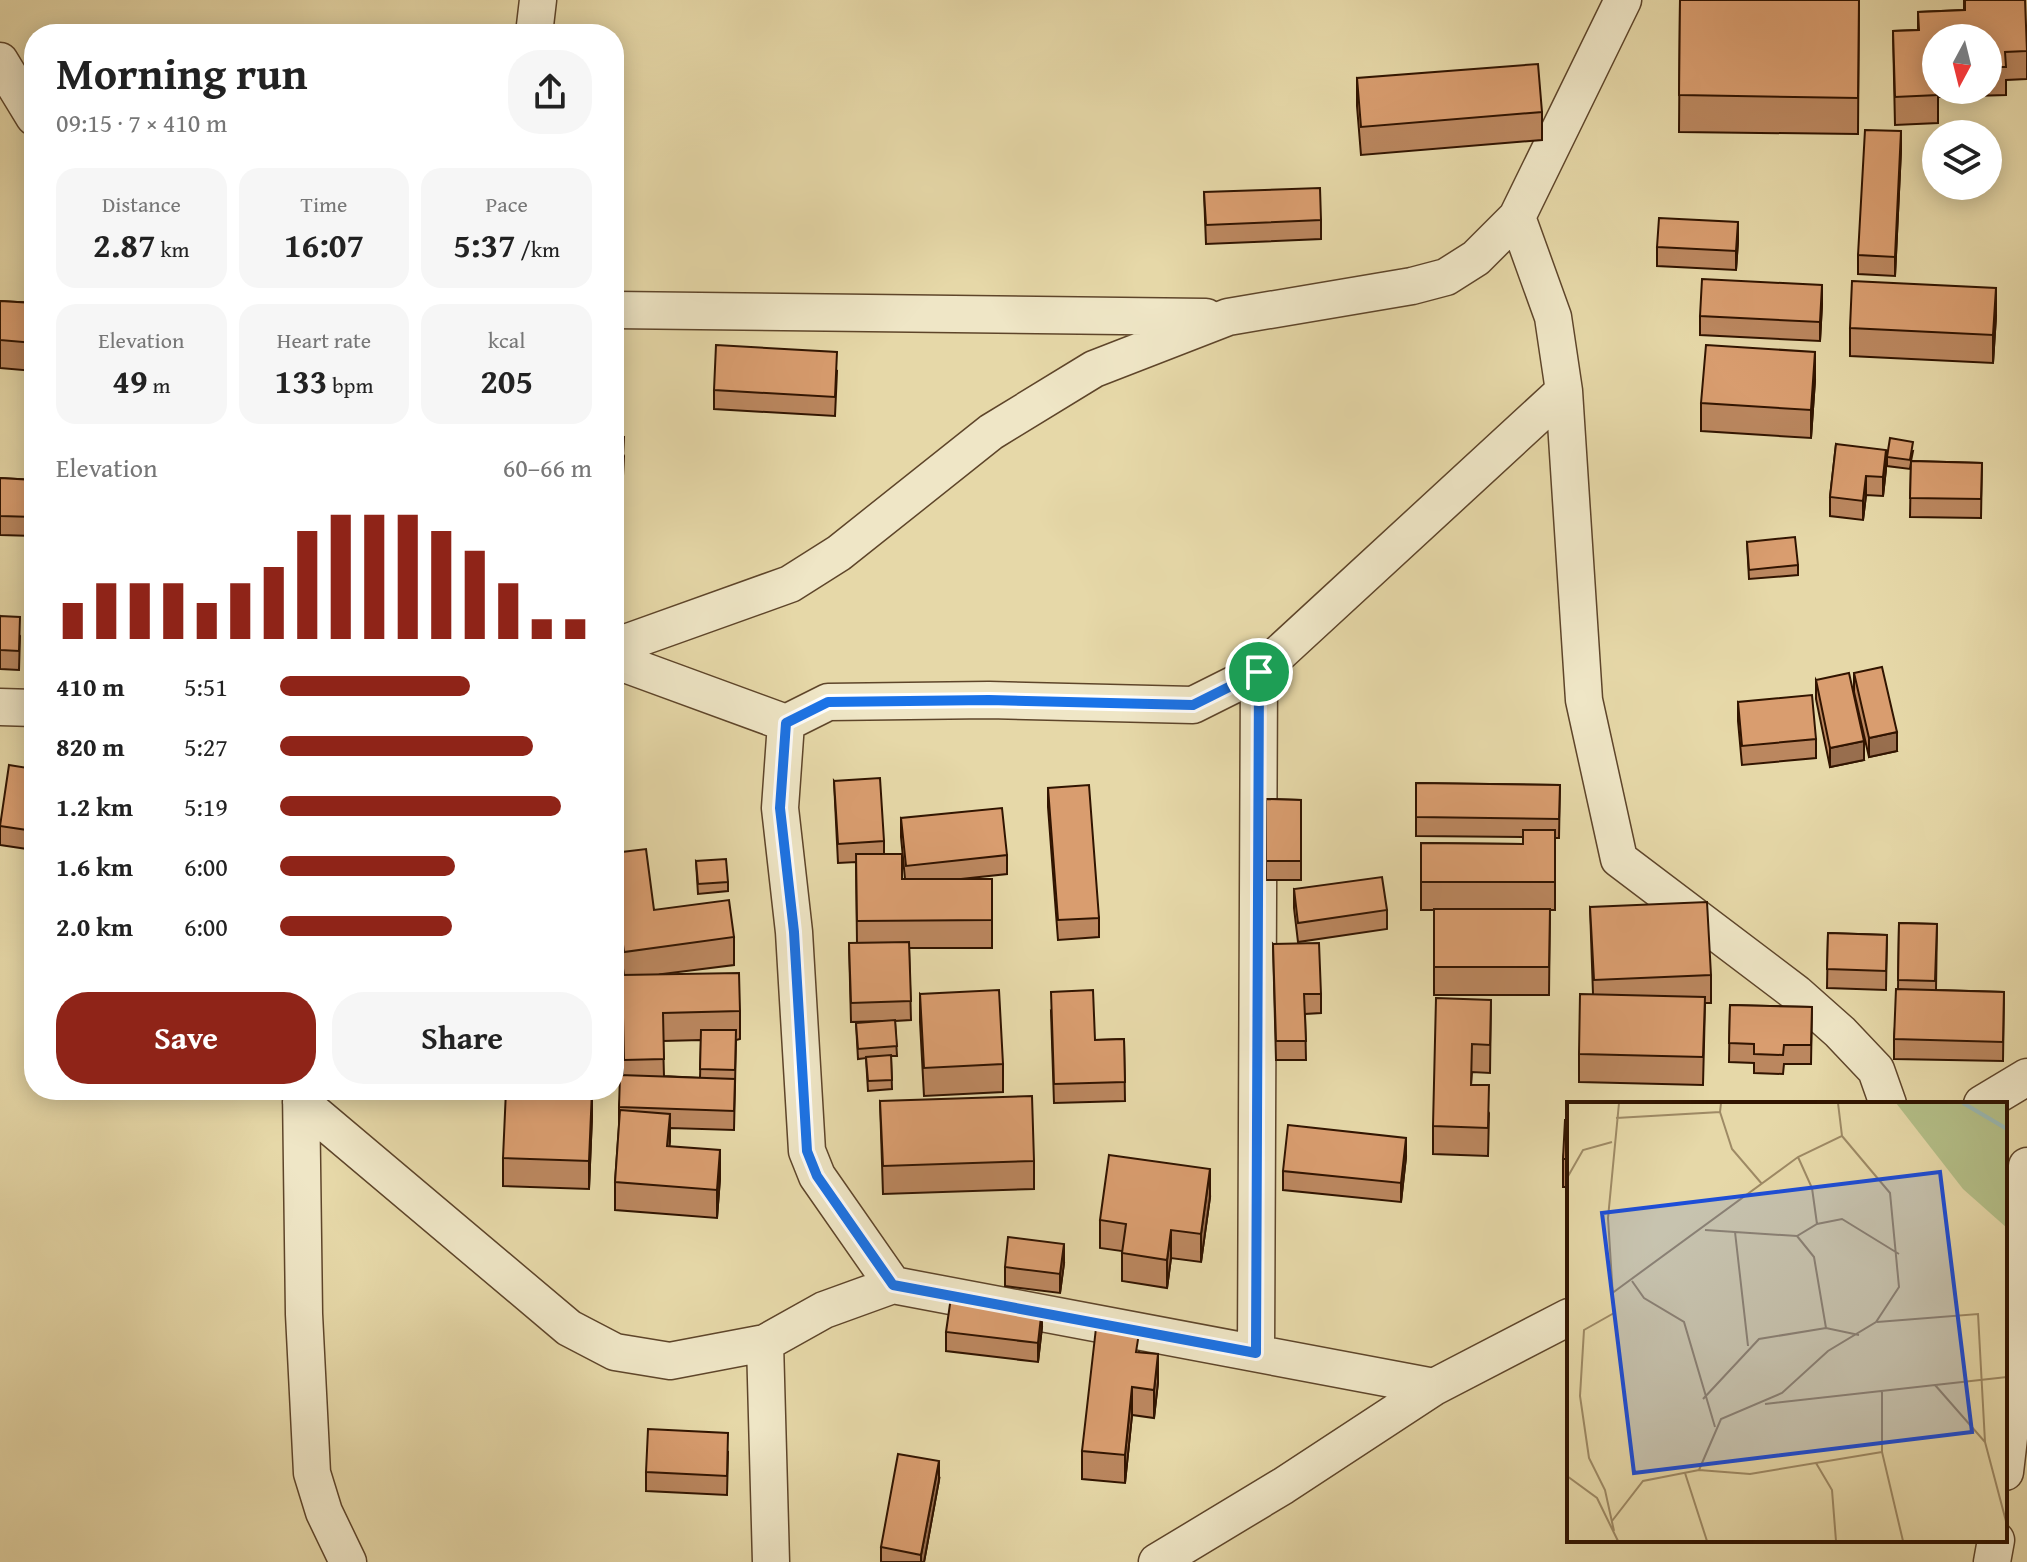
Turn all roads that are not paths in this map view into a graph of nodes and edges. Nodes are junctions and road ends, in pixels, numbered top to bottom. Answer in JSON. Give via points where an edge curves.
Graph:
{"nodes":[{"id":1,"x":538,"y":0,"type":"edge"},
{"id":2,"x":1623,"y":0,"type":"edge"},
{"id":3,"x":535,"y":24,"type":"edge"},
{"id":4,"x":0,"y":61,"type":"edge"},
{"id":5,"x":24,"y":101,"type":"edge"},
{"id":6,"x":1517,"y":217,"type":"junction"},
{"id":7,"x":624,"y":310,"type":"edge"},
{"id":8,"x":1228,"y":317,"type":"junction"},
{"id":9,"x":1564,"y":391,"type":"junction"},
{"id":10,"x":624,"y":643,"type":"edge"},
{"id":11,"x":624,"y":664,"type":"edge"},
{"id":12,"x":1259,"y":672,"type":"junction"},
{"id":13,"x":0,"y":707,"type":"edge"},
{"id":14,"x":24,"y":708,"type":"edge"},
{"id":15,"x":786,"y":723,"type":"junction"},
{"id":16,"x":2027,"y":1077,"type":"edge"},
{"id":17,"x":301,"y":1100,"type":"edge"},
{"id":18,"x":306,"y":1100,"type":"edge"},
{"id":19,"x":1887,"y":1102,"type":"edge"},
{"id":20,"x":1985,"y":1102,"type":"edge"},
{"id":21,"x":2027,"y":1166,"type":"edge"},
{"id":22,"x":893,"y":1285,"type":"junction"},
{"id":23,"x":1567,"y":1318,"type":"edge"},
{"id":24,"x":765,"y":1343,"type":"junction"},
{"id":25,"x":1256,"y":1353,"type":"junction"},
{"id":26,"x":1434,"y":1387,"type":"junction"},
{"id":27,"x":2007,"y":1455,"type":"edge"},
{"id":28,"x":1996,"y":1542,"type":"edge"},
{"id":29,"x":348,"y":1562,"type":"edge"},
{"id":30,"x":771,"y":1562,"type":"edge"},
{"id":31,"x":1157,"y":1562,"type":"edge"},
{"id":32,"x":1992,"y":1562,"type":"edge"}],
"edges":[{"from":1,"to":3,"type":"street"},
{"from":2,"to":6,"type":"street"},
{"from":4,"to":5,"type":"street"},
{"from":6,"to":8,"type":"street","via":[[1476,258],[1446,277]]},
{"from":6,"to":9,"type":"street","via":[[1553,317]]},
{"from":7,"to":8,"type":"street"},
{"from":8,"to":10,"type":"street","via":[[1094,369],[991,432],[839,553],[790,584]]},
{"from":9,"to":12,"type":"street"},
{"from":9,"to":19,"type":"street","via":[[1584,700],[1619,859],[1840,1032],[1876,1070]]},
{"from":11,"to":15,"type":"street"},
{"from":12,"to":15,"type":"street","via":[[1193,705],[828,702]]},
{"from":12,"to":25,"type":"street"},
{"from":13,"to":14,"type":"street"},
{"from":15,"to":22,"type":"street","via":[[780,808],[794,932],[807,1151],[817,1176]]},
{"from":16,"to":20,"type":"street"},
{"from":17,"to":29,"type":"street","via":[[312,1473]]},
{"from":18,"to":24,"type":"street","via":[[569,1328],[615,1352],[670,1361]]},
{"from":21,"to":27,"type":"street","via":[[2021,1336]]},
{"from":22,"to":24,"type":"street","via":[[824,1310]]},
{"from":22,"to":25,"type":"street"},
{"from":23,"to":26,"type":"street"},
{"from":24,"to":30,"type":"street"},
{"from":25,"to":26,"type":"street"},
{"from":26,"to":31,"type":"street"},
{"from":28,"to":32,"type":"street"}]}
